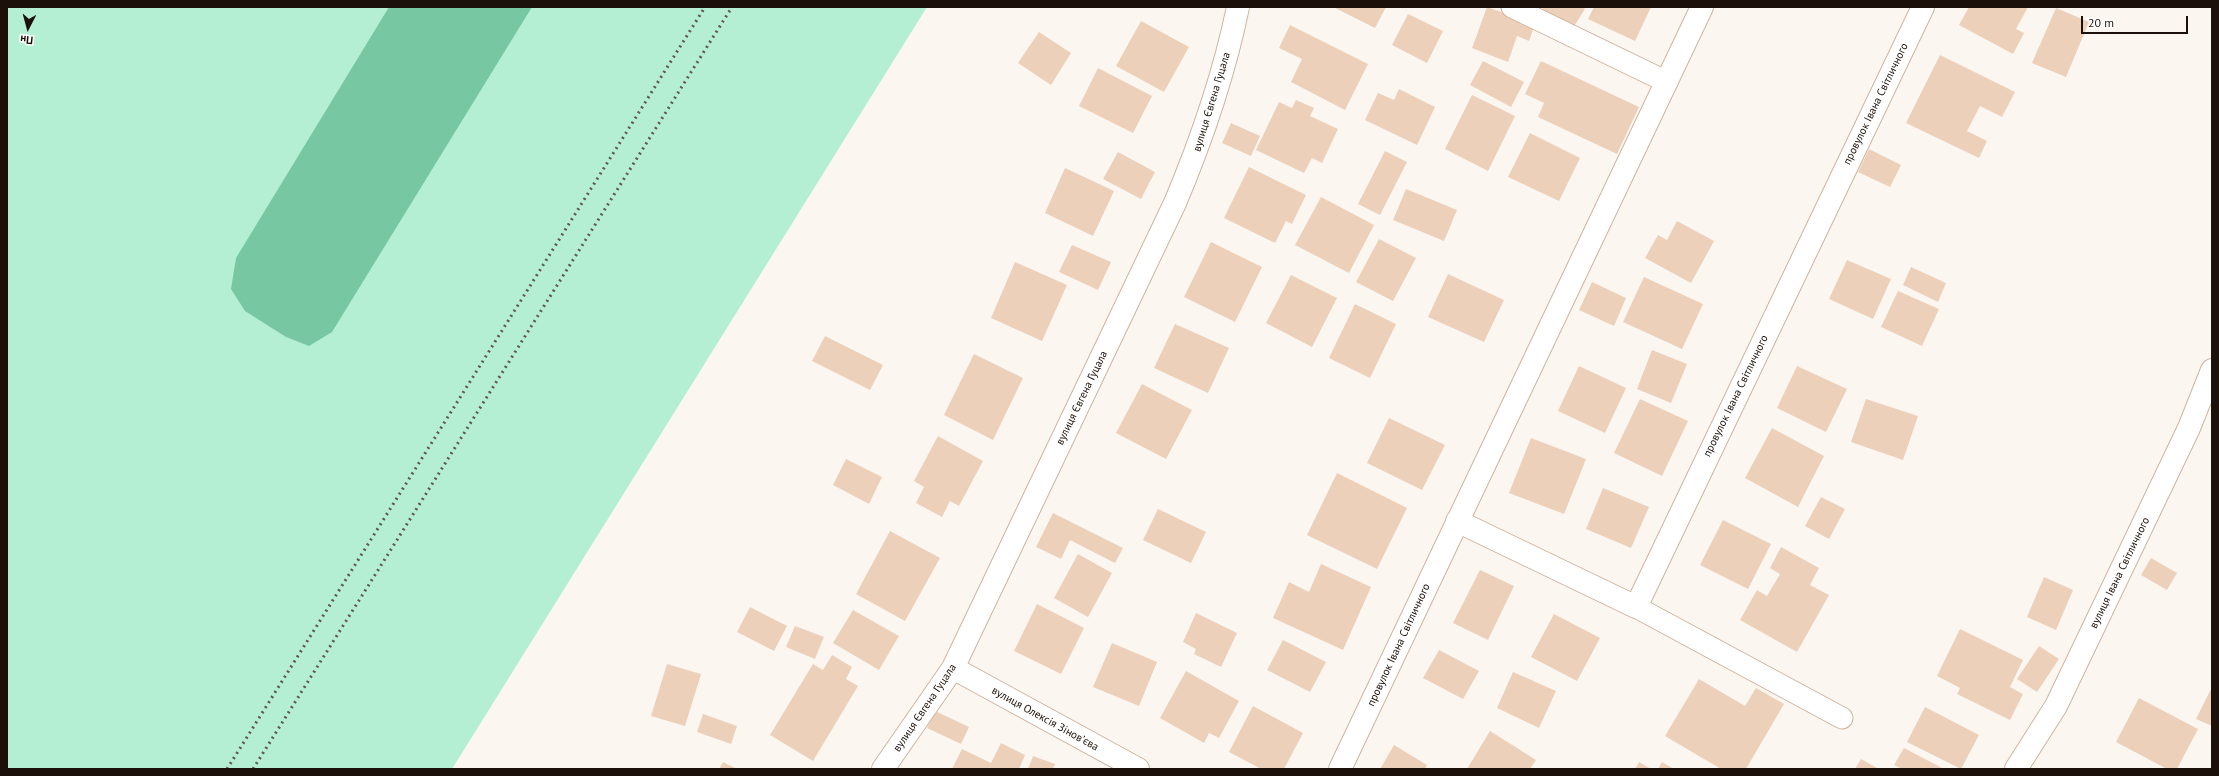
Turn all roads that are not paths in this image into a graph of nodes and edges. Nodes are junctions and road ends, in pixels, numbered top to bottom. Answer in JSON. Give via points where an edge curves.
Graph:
{"nodes":[{"id":1,"x":1238,"y":7,"type":"edge"},
{"id":2,"x":1512,"y":7,"type":"edge"},
{"id":3,"x":1702,"y":7,"type":"edge"},
{"id":4,"x":1923,"y":7,"type":"edge"},
{"id":5,"x":1667,"y":82,"type":"junction"},
{"id":6,"x":2212,"y":370,"type":"edge"},
{"id":7,"x":1457,"y":521,"type":"junction"},
{"id":8,"x":1636,"y":607,"type":"junction"},
{"id":9,"x":953,"y":668,"type":"junction"},
{"id":10,"x":1842,"y":718,"type":"dead end"},
{"id":11,"x":883,"y":769,"type":"edge"},
{"id":12,"x":1138,"y":769,"type":"edge"},
{"id":13,"x":1340,"y":769,"type":"edge"},
{"id":14,"x":2016,"y":769,"type":"edge"}],
"edges":[{"from":1,"to":9,"type":"street","name":"вулиця Євгена Гуцала","via":[[1212,110],[1187,175]]},
{"from":2,"to":5,"type":"lane"},
{"from":3,"to":5,"type":"street","name":"провулок Івана Світличного"},
{"from":4,"to":8,"type":"street","name":"провулок Івана Світличного"},
{"from":5,"to":7,"type":"street","name":"провулок Івана Світличного"},
{"from":6,"to":14,"type":"street","name":"вулиця Івана Світличного","via":[[2189,428],[2056,706]]},
{"from":7,"to":8,"type":"street"},
{"from":7,"to":13,"type":"street","name":"провулок Івана Світличного"},
{"from":8,"to":10,"type":"lane"},
{"from":9,"to":11,"type":"street","name":"вулиця Євгена Гуцала"},
{"from":9,"to":12,"type":"street","name":"вулиця Олексія Зіновʼєва"}]}
